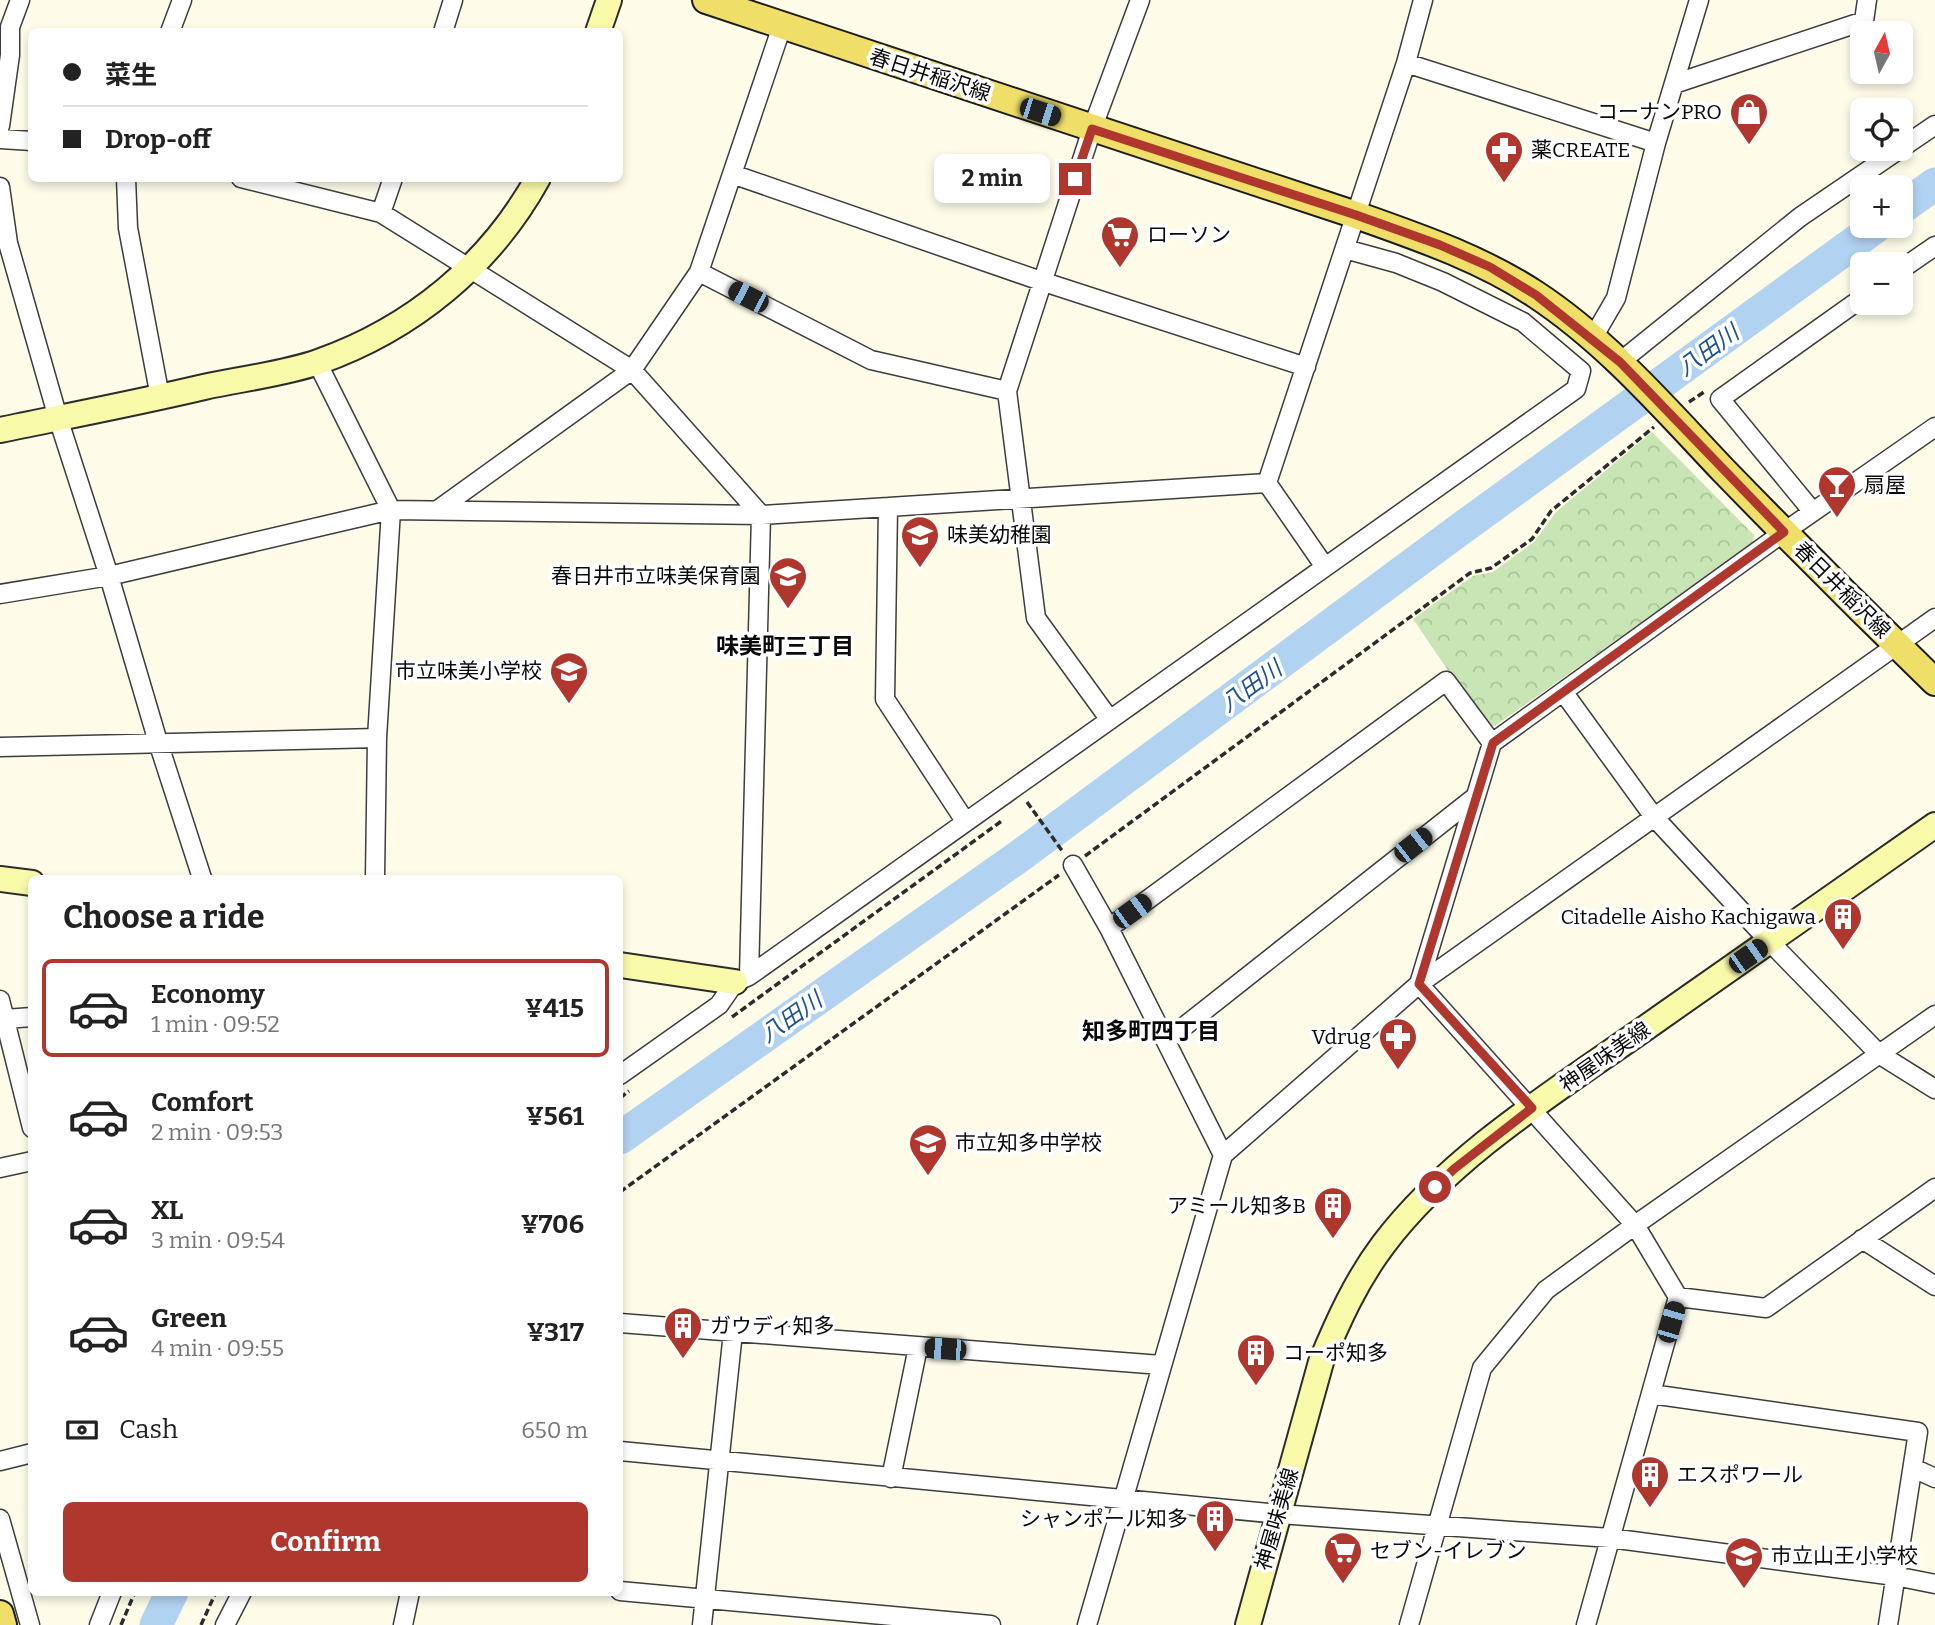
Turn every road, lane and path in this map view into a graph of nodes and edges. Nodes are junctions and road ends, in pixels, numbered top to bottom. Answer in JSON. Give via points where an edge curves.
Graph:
{"nodes":[{"id":1,"x":20,"y":0,"type":"edge"},
{"id":2,"x":182,"y":0,"type":"edge"},
{"id":3,"x":453,"y":0,"type":"edge"},
{"id":4,"x":609,"y":0,"type":"edge"},
{"id":5,"x":706,"y":0,"type":"edge"},
{"id":6,"x":1140,"y":0,"type":"edge"},
{"id":7,"x":1423,"y":0,"type":"edge"},
{"id":8,"x":1699,"y":0,"type":"edge"},
{"id":9,"x":1867,"y":0,"type":"edge"},
{"id":10,"x":782,"y":26,"type":"junction"},
{"id":11,"x":5,"y":28,"type":"edge"},
{"id":12,"x":172,"y":28,"type":"edge"},
{"id":13,"x":444,"y":28,"type":"edge"},
{"id":14,"x":599,"y":28,"type":"edge"},
{"id":15,"x":1406,"y":63,"type":"junction"},
{"id":16,"x":1674,"y":84,"type":"junction"},
{"id":17,"x":0,"y":125,"type":"edge"},
{"id":18,"x":1935,"y":125,"type":"edge"},
{"id":19,"x":1092,"y":129,"type":"junction"},
{"id":20,"x":0,"y":139,"type":"edge"},
{"id":21,"x":28,"y":141,"type":"edge"},
{"id":22,"x":1656,"y":144,"type":"junction"},
{"id":23,"x":732,"y":174,"type":"junction"},
{"id":24,"x":126,"y":182,"type":"edge"},
{"id":25,"x":257,"y":182,"type":"edge"},
{"id":26,"x":392,"y":182,"type":"edge"},
{"id":27,"x":536,"y":182,"type":"edge"},
{"id":28,"x":0,"y":187,"type":"edge"},
{"id":29,"x":381,"y":213,"type":"junction"},
{"id":30,"x":1356,"y":215,"type":"junction"},
{"id":31,"x":1935,"y":246,"type":"edge"},
{"id":32,"x":1345,"y":249,"type":"junction"},
{"id":33,"x":1913,"y":261,"type":"edge"},
{"id":34,"x":471,"y":269,"type":"junction"},
{"id":35,"x":699,"y":272,"type":"junction"},
{"id":36,"x":1041,"y":281,"type":"junction"},
{"id":37,"x":1850,"y":307,"type":"edge"},
{"id":38,"x":1590,"y":338,"type":"junction"},
{"id":39,"x":317,"y":362,"type":"junction"},
{"id":40,"x":1306,"y":367,"type":"junction"},
{"id":41,"x":1626,"y":368,"type":"junction"},
{"id":42,"x":632,"y":370,"type":"junction"},
{"id":43,"x":1007,"y":391,"type":"junction"},
{"id":44,"x":160,"y":397,"type":"junction"},
{"id":45,"x":1658,"y":416,"type":"junction"},
{"id":46,"x":58,"y":418,"type":"junction"},
{"id":47,"x":1935,"y":427,"type":"edge"},
{"id":48,"x":0,"y":430,"type":"edge"},
{"id":49,"x":1267,"y":483,"type":"junction"},
{"id":50,"x":1020,"y":498,"type":"junction"},
{"id":51,"x":888,"y":507,"type":"junction"},
{"id":52,"x":439,"y":509,"type":"junction"},
{"id":53,"x":391,"y":510,"type":"junction"},
{"id":54,"x":1813,"y":513,"type":"junction"},
{"id":55,"x":761,"y":515,"type":"junction"},
{"id":56,"x":1784,"y":532,"type":"junction"},
{"id":57,"x":1325,"y":567,"type":"junction"},
{"id":58,"x":109,"y":576,"type":"junction"},
{"id":59,"x":0,"y":594,"type":"edge"},
{"id":60,"x":1935,"y":618,"type":"edge"},
{"id":61,"x":1897,"y":645,"type":"junction"},
{"id":62,"x":1935,"y":682,"type":"edge"},
{"id":63,"x":1564,"y":693,"type":"junction"},
{"id":64,"x":1110,"y":720,"type":"junction"},
{"id":65,"x":377,"y":738,"type":"junction"},
{"id":66,"x":158,"y":742,"type":"junction"},
{"id":67,"x":1493,"y":743,"type":"junction"},
{"id":68,"x":0,"y":747,"type":"edge"},
{"id":69,"x":1475,"y":797,"type":"junction"},
{"id":70,"x":1033,"y":798,"type":"dead end"},
{"id":71,"x":1654,"y":817,"type":"junction"},
{"id":72,"x":1005,"y":818,"type":"dead end"},
{"id":73,"x":965,"y":821,"type":"junction"},
{"id":74,"x":1935,"y":825,"type":"edge"},
{"id":75,"x":1071,"y":863,"type":"junction"},
{"id":76,"x":201,"y":875,"type":"edge"},
{"id":77,"x":375,"y":875,"type":"edge"},
{"id":78,"x":0,"y":881,"type":"edge"},
{"id":79,"x":28,"y":883,"type":"edge"},
{"id":80,"x":1109,"y":928,"type":"junction"},
{"id":81,"x":1769,"y":941,"type":"junction"},
{"id":82,"x":623,"y":965,"type":"edge"},
{"id":83,"x":742,"y":979,"type":"junction"},
{"id":84,"x":1419,"y":984,"type":"junction"},
{"id":85,"x":0,"y":1000,"type":"edge"},
{"id":86,"x":1935,"y":1015,"type":"edge"},
{"id":87,"x":28,"y":1017,"type":"edge"},
{"id":88,"x":5,"y":1019,"type":"junction"},
{"id":89,"x":728,"y":1020,"type":"dead end"},
{"id":90,"x":1167,"y":1040,"type":"junction"},
{"id":91,"x":1879,"y":1054,"type":"junction"},
{"id":92,"x":623,"y":1073,"type":"edge"},
{"id":93,"x":1935,"y":1089,"type":"edge"},
{"id":94,"x":630,"y":1090,"type":"dead end"},
{"id":95,"x":623,"y":1096,"type":"edge"},
{"id":96,"x":1532,"y":1108,"type":"junction"},
{"id":97,"x":28,"y":1112,"type":"edge"},
{"id":98,"x":1223,"y":1155,"type":"junction"},
{"id":99,"x":28,"y":1162,"type":"edge"},
{"id":100,"x":0,"y":1168,"type":"edge"},
{"id":101,"x":1935,"y":1188,"type":"edge"},
{"id":102,"x":623,"y":1190,"type":"edge"},
{"id":103,"x":1635,"y":1225,"type":"junction"},
{"id":104,"x":1862,"y":1239,"type":"junction"},
{"id":105,"x":1935,"y":1286,"type":"edge"},
{"id":106,"x":1678,"y":1297,"type":"junction"},
{"id":107,"x":623,"y":1323,"type":"edge"},
{"id":108,"x":733,"y":1332,"type":"junction"},
{"id":109,"x":918,"y":1347,"type":"junction"},
{"id":110,"x":1161,"y":1365,"type":"junction"},
{"id":111,"x":1651,"y":1394,"type":"junction"},
{"id":112,"x":1927,"y":1432,"type":"edge"},
{"id":113,"x":623,"y":1451,"type":"edge"},
{"id":114,"x":28,"y":1453,"type":"edge"},
{"id":115,"x":720,"y":1460,"type":"junction"},
{"id":116,"x":0,"y":1461,"type":"edge"},
{"id":117,"x":1913,"y":1468,"type":"junction"},
{"id":118,"x":891,"y":1478,"type":"junction"},
{"id":119,"x":1935,"y":1478,"type":"edge"},
{"id":120,"x":1124,"y":1498,"type":"junction"},
{"id":121,"x":1279,"y":1514,"type":"junction"},
{"id":122,"x":0,"y":1519,"type":"edge"},
{"id":123,"x":1437,"y":1525,"type":"junction"},
{"id":124,"x":1610,"y":1538,"type":"junction"},
{"id":125,"x":1895,"y":1576,"type":"junction"},
{"id":126,"x":1935,"y":1584,"type":"edge"},
{"id":127,"x":623,"y":1591,"type":"edge"},
{"id":128,"x":110,"y":1596,"type":"edge"},
{"id":129,"x":133,"y":1596,"type":"edge"},
{"id":130,"x":214,"y":1596,"type":"edge"},
{"id":131,"x":240,"y":1596,"type":"edge"},
{"id":132,"x":409,"y":1596,"type":"edge"},
{"id":133,"x":705,"y":1599,"type":"junction"},
{"id":134,"x":0,"y":1614,"type":"edge"},
{"id":135,"x":3,"y":1625,"type":"edge"},
{"id":136,"x":30,"y":1625,"type":"edge"},
{"id":137,"x":99,"y":1625,"type":"edge"},
{"id":138,"x":121,"y":1625,"type":"edge"},
{"id":139,"x":201,"y":1625,"type":"edge"},
{"id":140,"x":225,"y":1625,"type":"edge"},
{"id":141,"x":403,"y":1625,"type":"edge"},
{"id":142,"x":702,"y":1625,"type":"edge"},
{"id":143,"x":991,"y":1625,"type":"edge"},
{"id":144,"x":1087,"y":1625,"type":"edge"},
{"id":145,"x":1248,"y":1625,"type":"edge"},
{"id":146,"x":1409,"y":1625,"type":"edge"},
{"id":147,"x":1586,"y":1625,"type":"edge"},
{"id":148,"x":1888,"y":1625,"type":"edge"}],
"edges":[{"from":1,"to":11,"type":"street"},
{"from":2,"to":12,"type":"street"},
{"from":3,"to":13,"type":"street"},
{"from":4,"to":14,"type":"main road"},
{"from":5,"to":10,"type":"main road","name":"春日井稲沢線"},
{"from":6,"to":19,"type":"street"},
{"from":7,"to":15,"type":"street"},
{"from":8,"to":16,"type":"street"},
{"from":9,"to":16,"type":"street","via":[[1864,20]]},
{"from":10,"to":19,"type":"main road","name":"春日井稲沢線"},
{"from":10,"to":23,"type":"street"},
{"from":11,"to":17,"type":"street","via":[[10,55]]},
{"from":15,"to":22,"type":"street"},
{"from":15,"to":30,"type":"street"},
{"from":16,"to":22,"type":"street"},
{"from":18,"to":41,"type":"street","via":[[1800,217]]},
{"from":19,"to":30,"type":"main road","name":"春日井稲沢線"},
{"from":19,"to":36,"type":"street"},
{"from":20,"to":21,"type":"street"},
{"from":22,"to":38,"type":"street","via":[[1616,298]]},
{"from":23,"to":35,"type":"street"},
{"from":23,"to":36,"type":"street"},
{"from":24,"to":44,"type":"street","via":[[128,228]]},
{"from":25,"to":29,"type":"street"},
{"from":26,"to":29,"type":"street"},
{"from":27,"to":34,"type":"main road","via":[[522,208]]},
{"from":28,"to":46,"type":"street","via":[[8,243]]},
{"from":29,"to":34,"type":"street"},
{"from":30,"to":32,"type":"street"},
{"from":30,"to":38,"type":"main road","name":"春日井稲沢線","via":[[1490,267],[1536,295]]},
{"from":31,"to":33,"type":"street"},
{"from":32,"to":40,"type":"street"},
{"from":32,"to":57,"type":"street","via":[[1443,282],[1522,322],[1581,371],[1576,389]]},
{"from":34,"to":39,"type":"main road","via":[[404,321]]},
{"from":34,"to":42,"type":"street"},
{"from":35,"to":42,"type":"street"},
{"from":35,"to":43,"type":"street","via":[[871,360]]},
{"from":36,"to":40,"type":"street"},
{"from":36,"to":43,"type":"street"},
{"from":37,"to":54,"type":"street","via":[[1720,399]]},
{"from":38,"to":41,"type":"main road","name":"春日井稲沢線"},
{"from":39,"to":44,"type":"main road"},
{"from":39,"to":53,"type":"street"},
{"from":40,"to":49,"type":"street"},
{"from":41,"to":45,"type":"main road","name":"春日井稲沢線"},
{"from":42,"to":52,"type":"street"},
{"from":42,"to":55,"type":"street"},
{"from":43,"to":50,"type":"street"},
{"from":44,"to":46,"type":"main road"},
{"from":45,"to":56,"type":"main road","name":"春日井稲沢線"},
{"from":45,"to":75,"type":"path","via":[[1552,511],[1532,540],[1491,568],[1470,573]]},
{"from":46,"to":48,"type":"main road"},
{"from":46,"to":58,"type":"street"},
{"from":47,"to":54,"type":"street"},
{"from":49,"to":50,"type":"street"},
{"from":49,"to":57,"type":"street"},
{"from":50,"to":51,"type":"street"},
{"from":50,"to":64,"type":"street","via":[[1036,618]]},
{"from":51,"to":55,"type":"street"},
{"from":51,"to":73,"type":"street","via":[[885,699]]},
{"from":52,"to":53,"type":"street"},
{"from":52,"to":55,"type":"street"},
{"from":53,"to":58,"type":"street"},
{"from":53,"to":65,"type":"street"},
{"from":54,"to":56,"type":"street"},
{"from":55,"to":83,"type":"street"},
{"from":56,"to":61,"type":"main road","name":"春日井稲沢線"},
{"from":56,"to":63,"type":"street"},
{"from":57,"to":64,"type":"street"},
{"from":58,"to":59,"type":"street"},
{"from":58,"to":66,"type":"street"},
{"from":60,"to":61,"type":"street"},
{"from":61,"to":62,"type":"main road","name":"春日井稲沢線"},
{"from":61,"to":71,"type":"street"},
{"from":63,"to":67,"type":"street"},
{"from":63,"to":71,"type":"street"},
{"from":64,"to":73,"type":"street"},
{"from":65,"to":66,"type":"street"},
{"from":65,"to":77,"type":"street"},
{"from":66,"to":68,"type":"street"},
{"from":66,"to":76,"type":"street"},
{"from":67,"to":69,"type":"street"},
{"from":67,"to":80,"type":"street","via":[[1446,681]]},
{"from":69,"to":84,"type":"street"},
{"from":69,"to":90,"type":"street"},
{"from":70,"to":75,"type":"path","via":[[1028,805]]},
{"from":71,"to":81,"type":"street"},
{"from":71,"to":84,"type":"street"},
{"from":72,"to":89,"type":"path"},
{"from":73,"to":83,"type":"street"},
{"from":74,"to":81,"type":"main road","name":"神屋味美線"},
{"from":75,"to":80,"type":"street"},
{"from":75,"to":102,"type":"path"},
{"from":78,"to":79,"type":"main road"},
{"from":80,"to":90,"type":"street"},
{"from":81,"to":91,"type":"street"},
{"from":81,"to":96,"type":"main road","name":"神屋味美線"},
{"from":82,"to":83,"type":"main road"},
{"from":83,"to":92,"type":"street","via":[[719,1005]]},
{"from":84,"to":96,"type":"street"},
{"from":84,"to":98,"type":"street"},
{"from":85,"to":88,"type":"street"},
{"from":86,"to":91,"type":"street"},
{"from":87,"to":88,"type":"street"},
{"from":88,"to":97,"type":"street"},
{"from":90,"to":98,"type":"street"},
{"from":91,"to":93,"type":"street"},
{"from":91,"to":103,"type":"street"},
{"from":94,"to":95,"type":"path"},
{"from":96,"to":103,"type":"street"},
{"from":96,"to":121,"type":"main road","name":"神屋味美線","via":[[1454,1169],[1417,1205],[1355,1288],[1321,1362]]},
{"from":98,"to":110,"type":"street"},
{"from":99,"to":100,"type":"street"},
{"from":101,"to":104,"type":"street"},
{"from":103,"to":106,"type":"street"},
{"from":103,"to":123,"type":"street","via":[[1546,1290],[1482,1368]]},
{"from":104,"to":105,"type":"street"},
{"from":104,"to":106,"type":"street","via":[[1766,1308]]},
{"from":106,"to":111,"type":"street"},
{"from":107,"to":108,"type":"street"},
{"from":108,"to":109,"type":"street"},
{"from":108,"to":115,"type":"street"},
{"from":109,"to":110,"type":"street"},
{"from":109,"to":118,"type":"street"},
{"from":110,"to":120,"type":"street"},
{"from":111,"to":112,"type":"street"},
{"from":111,"to":124,"type":"street"},
{"from":112,"to":117,"type":"street"},
{"from":113,"to":115,"type":"street"},
{"from":114,"to":116,"type":"street"},
{"from":115,"to":118,"type":"street"},
{"from":115,"to":133,"type":"street"},
{"from":117,"to":119,"type":"street"},
{"from":117,"to":125,"type":"street"},
{"from":118,"to":120,"type":"street"},
{"from":120,"to":121,"type":"street"},
{"from":120,"to":144,"type":"street"},
{"from":121,"to":123,"type":"street"},
{"from":121,"to":145,"type":"main road","name":"神屋味美線"},
{"from":122,"to":136,"type":"street"},
{"from":123,"to":124,"type":"street"},
{"from":123,"to":146,"type":"street"},
{"from":124,"to":125,"type":"street"},
{"from":124,"to":147,"type":"street"},
{"from":125,"to":126,"type":"street"},
{"from":125,"to":148,"type":"street"},
{"from":127,"to":133,"type":"street"},
{"from":128,"to":137,"type":"street"},
{"from":129,"to":138,"type":"path"},
{"from":130,"to":139,"type":"path"},
{"from":131,"to":140,"type":"street"},
{"from":132,"to":141,"type":"street"},
{"from":133,"to":142,"type":"street"},
{"from":133,"to":143,"type":"street"},
{"from":134,"to":135,"type":"main road"}]}
